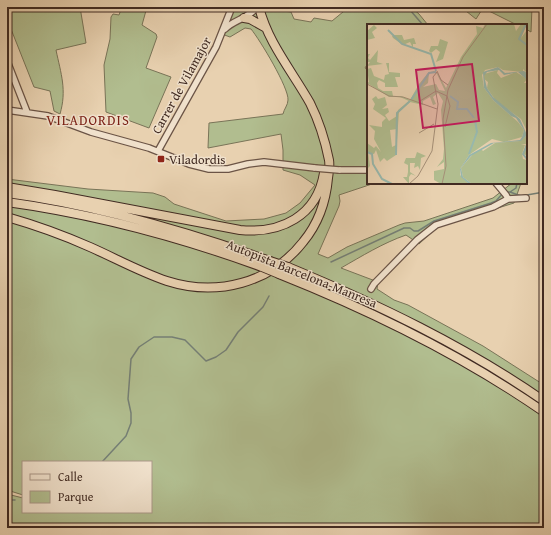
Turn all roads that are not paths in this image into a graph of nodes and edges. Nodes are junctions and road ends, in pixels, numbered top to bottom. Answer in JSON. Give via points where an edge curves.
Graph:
{"nodes":[{"id":1,"x":258,"y":7,"type":"edge"},
{"id":2,"x":233,"y":8,"type":"edge"},
{"id":3,"x":244,"y":18,"type":"junction"},
{"id":4,"x":266,"y":28,"type":"junction"},
{"id":5,"x":224,"y":30,"type":"junction"},
{"id":6,"x":7,"y":61,"type":"edge"},
{"id":7,"x":7,"y":110,"type":"edge"},
{"id":8,"x":27,"y":112,"type":"junction"},
{"id":9,"x":158,"y":151,"type":"junction"},
{"id":10,"x":327,"y":154,"type":"junction"},
{"id":11,"x":367,"y":170,"type":"edge"},
{"id":12,"x":497,"y":184,"type":"edge"},
{"id":13,"x":7,"y":187,"type":"edge"},
{"id":14,"x":7,"y":193,"type":"edge"},
{"id":15,"x":507,"y":197,"type":"junction"},
{"id":16,"x":526,"y":198,"type":"dead end"},
{"id":17,"x":7,"y":202,"type":"edge"},
{"id":18,"x":7,"y":218,"type":"edge"},
{"id":19,"x":371,"y":289,"type":"dead end"},
{"id":20,"x":544,"y":401,"type":"edge"},
{"id":21,"x":544,"y":412,"type":"edge"}],
"edges":[{"from":1,"to":3,"type":"street"},
{"from":1,"to":4,"type":"highway"},
{"from":2,"to":5,"type":"street","name":"Carrer de Vilamajor"},
{"from":3,"to":4,"type":"highway"},
{"from":3,"to":5,"type":"street"},
{"from":4,"to":10,"type":"highway","via":[[313,109],[323,134]]},
{"from":5,"to":9,"type":"street","name":"Carrer de Vilamajor"},
{"from":6,"to":8,"type":"street"},
{"from":7,"to":8,"type":"street"},
{"from":8,"to":9,"type":"street","via":[[48,116],[91,132]]},
{"from":9,"to":11,"type":"street","bridge":true,"via":[[189,164],[210,169],[228,169],[264,162],[339,170]]},
{"from":10,"to":13,"type":"highway","via":[[322,182],[310,205],[286,224],[263,231],[240,230]]},
{"from":10,"to":18,"type":"highway","via":[[327,192],[320,215],[308,237],[276,268],[237,285],[203,288],[180,285],[144,272],[61,234]]},
{"from":12,"to":15,"type":"street"},
{"from":14,"to":20,"type":"highway","name":"Autopista Barcelona-Manresa","bridge":true,"via":[[139,220],[288,267],[406,320],[486,364]]},
{"from":15,"to":16,"type":"street"},
{"from":15,"to":19,"type":"street","via":[[493,207],[436,225],[416,240]]},
{"from":17,"to":21,"type":"highway","name":"Autopista Barcelona-Manresa","bridge":true,"via":[[137,229],[262,267],[403,328],[483,372]]}]}
